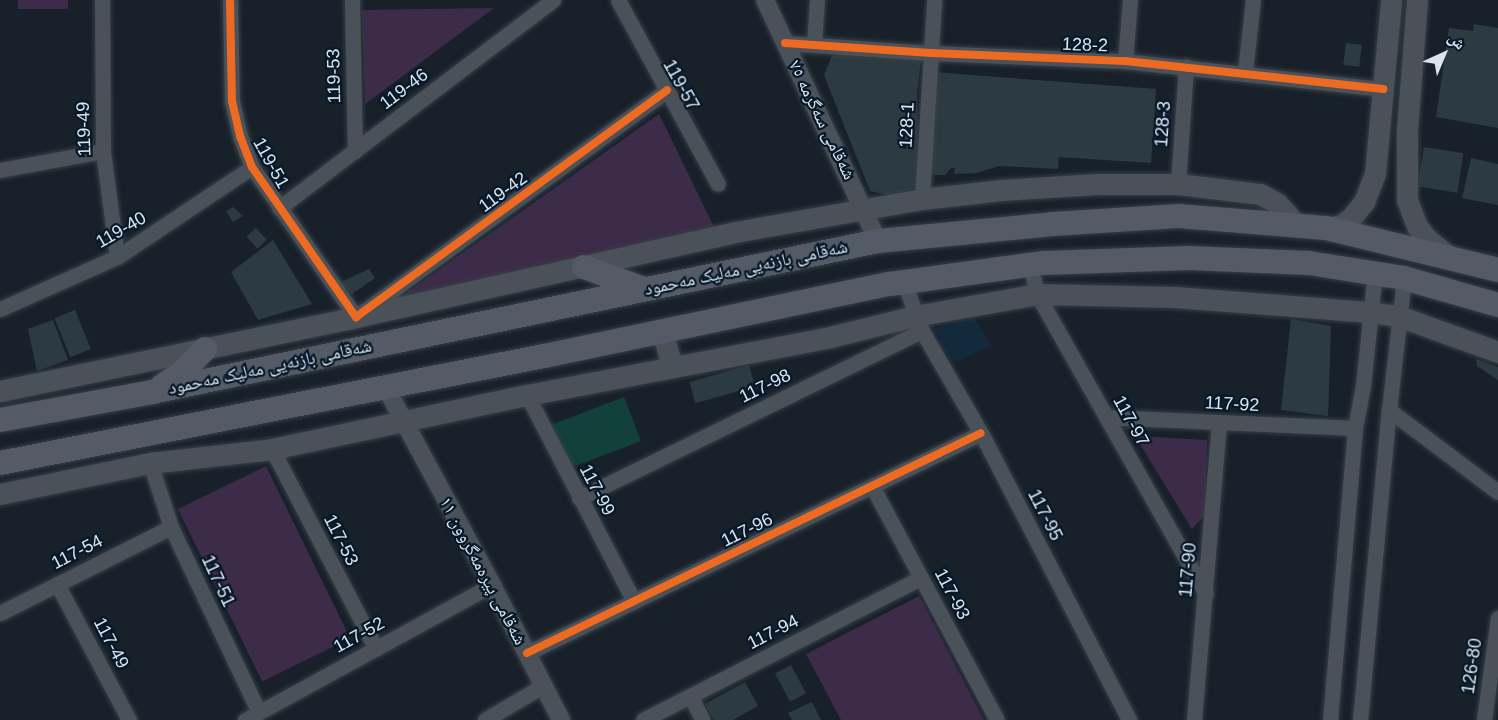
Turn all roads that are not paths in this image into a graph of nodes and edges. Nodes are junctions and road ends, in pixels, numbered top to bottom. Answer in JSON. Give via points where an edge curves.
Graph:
{"nodes":[{"id":1,"x":102,"y":0,"type":"edge"},
{"id":2,"x":230,"y":0,"type":"edge"},
{"id":3,"x":352,"y":0,"type":"edge"},
{"id":4,"x":552,"y":0,"type":"edge"},
{"id":5,"x":618,"y":0,"type":"edge"},
{"id":6,"x":765,"y":0,"type":"edge"},
{"id":7,"x":817,"y":0,"type":"edge"},
{"id":8,"x":934,"y":0,"type":"edge"},
{"id":9,"x":1130,"y":0,"type":"edge"},
{"id":10,"x":1252,"y":0,"type":"edge"},
{"id":11,"x":1391,"y":0,"type":"edge"},
{"id":12,"x":1417,"y":0,"type":"edge"},
{"id":13,"x":785,"y":43,"type":"junction"},
{"id":14,"x":814,"y":45,"type":"junction"},
{"id":15,"x":931,"y":53,"type":"junction"},
{"id":16,"x":1125,"y":61,"type":"junction"},
{"id":17,"x":1186,"y":66,"type":"junction"},
{"id":18,"x":1245,"y":72,"type":"junction"},
{"id":19,"x":1383,"y":89,"type":"junction"},
{"id":20,"x":667,"y":90,"type":"junction"},
{"id":21,"x":103,"y":151,"type":"junction"},
{"id":22,"x":355,"y":151,"type":"junction"},
{"id":23,"x":252,"y":167,"type":"junction"},
{"id":24,"x":0,"y":170,"type":"edge"},
{"id":25,"x":718,"y":184,"type":"dead end"},
{"id":26,"x":1179,"y":184,"type":"junction"},
{"id":27,"x":922,"y":199,"type":"junction"},
{"id":28,"x":279,"y":208,"type":"junction"},
{"id":29,"x":865,"y":209,"type":"junction"},
{"id":30,"x":1298,"y":226,"type":"junction"},
{"id":31,"x":1326,"y":228,"type":"junction"},
{"id":32,"x":878,"y":241,"type":"junction"},
{"id":33,"x":1448,"y":256,"type":"junction"},
{"id":34,"x":117,"y":257,"type":"junction"},
{"id":35,"x":1030,"y":265,"type":"junction"},
{"id":36,"x":1494,"y":265,"type":"edge"},
{"id":37,"x":584,"y":267,"type":"junction"},
{"id":38,"x":1375,"y":272,"type":"junction"},
{"id":39,"x":1404,"y":278,"type":"junction"},
{"id":40,"x":904,"y":282,"type":"junction"},
{"id":41,"x":644,"y":289,"type":"junction"},
{"id":42,"x":1037,"y":294,"type":"junction"},
{"id":43,"x":1498,"y":305,"type":"edge"},
{"id":44,"x":0,"y":309,"type":"edge"},
{"id":45,"x":1371,"y":312,"type":"junction"},
{"id":46,"x":356,"y":317,"type":"junction"},
{"id":47,"x":1401,"y":317,"type":"junction"},
{"id":48,"x":918,"y":323,"type":"junction"},
{"id":49,"x":662,"y":331,"type":"junction"},
{"id":50,"x":205,"y":349,"type":"junction"},
{"id":51,"x":1498,"y":352,"type":"edge"},
{"id":52,"x":672,"y":367,"type":"junction"},
{"id":53,"x":386,"y":388,"type":"junction"},
{"id":54,"x":0,"y":392,"type":"edge"},
{"id":55,"x":152,"y":392,"type":"junction"},
{"id":56,"x":526,"y":395,"type":"junction"},
{"id":57,"x":1389,"y":410,"type":"junction"},
{"id":58,"x":1106,"y":417,"type":"junction"},
{"id":59,"x":0,"y":420,"type":"edge"},
{"id":60,"x":405,"y":422,"type":"junction"},
{"id":61,"x":1219,"y":423,"type":"junction"},
{"id":62,"x":1355,"y":428,"type":"junction"},
{"id":63,"x":981,"y":433,"type":"junction"},
{"id":64,"x":272,"y":449,"type":"junction"},
{"id":65,"x":150,"y":463,"type":"junction"},
{"id":66,"x":0,"y":464,"type":"edge"},
{"id":67,"x":872,"y":486,"type":"junction"},
{"id":68,"x":1498,"y":492,"type":"edge"},
{"id":69,"x":0,"y":494,"type":"edge"},
{"id":70,"x":579,"y":498,"type":"junction"},
{"id":71,"x":171,"y":527,"type":"junction"},
{"id":72,"x":921,"y":578,"type":"junction"},
{"id":73,"x":57,"y":584,"type":"junction"},
{"id":74,"x":492,"y":585,"type":"junction"},
{"id":75,"x":1206,"y":594,"type":"junction"},
{"id":76,"x":634,"y":601,"type":"junction"},
{"id":77,"x":0,"y":613,"type":"edge"},
{"id":78,"x":1498,"y":618,"type":"edge"},
{"id":79,"x":376,"y":649,"type":"junction"},
{"id":80,"x":527,"y":653,"type":"junction"},
{"id":81,"x":544,"y":685,"type":"junction"},
{"id":82,"x":690,"y":696,"type":"junction"},
{"id":83,"x":259,"y":712,"type":"junction"},
{"id":84,"x":129,"y":720,"type":"edge"},
{"id":85,"x":245,"y":720,"type":"edge"},
{"id":86,"x":485,"y":720,"type":"edge"},
{"id":87,"x":561,"y":720,"type":"edge"},
{"id":88,"x":642,"y":720,"type":"edge"},
{"id":89,"x":702,"y":720,"type":"edge"},
{"id":90,"x":998,"y":720,"type":"edge"},
{"id":91,"x":1129,"y":720,"type":"edge"},
{"id":92,"x":1194,"y":720,"type":"edge"},
{"id":93,"x":1330,"y":720,"type":"edge"},
{"id":94,"x":1360,"y":720,"type":"edge"},
{"id":95,"x":1485,"y":720,"type":"edge"}],
"edges":[{"from":1,"to":21,"type":"street","name":"119-49"},
{"from":2,"to":23,"type":"street","name":"119-51","via":[[232,101]]},
{"from":3,"to":22,"type":"street","name":"119-53"},
{"from":4,"to":22,"type":"street","name":"119-46"},
{"from":5,"to":20,"type":"street","name":"119-57"},
{"from":6,"to":13,"type":"street","name":"شەقامی سەگرمە ٧٥"},
{"from":7,"to":14,"type":"street"},
{"from":8,"to":15,"type":"street","name":"128-1"},
{"from":9,"to":16,"type":"street"},
{"from":10,"to":18,"type":"street"},
{"from":11,"to":19,"type":"main road"},
{"from":12,"to":33,"type":"main road","via":[[1407,131],[1407,200],[1417,226]]},
{"from":13,"to":14,"type":"street","name":"128-2"},
{"from":13,"to":29,"type":"street","name":"شەقامی سەگرمە ٧٥"},
{"from":14,"to":15,"type":"street","name":"128-2"},
{"from":15,"to":16,"type":"street","name":"128-2"},
{"from":15,"to":27,"type":"street","name":"128-1"},
{"from":16,"to":17,"type":"street","name":"128-2"},
{"from":17,"to":18,"type":"street","name":"128-2"},
{"from":17,"to":26,"type":"street","name":"128-3"},
{"from":18,"to":19,"type":"street","name":"128-2"},
{"from":19,"to":31,"type":"main road","via":[[1377,163],[1368,193],[1352,218]]},
{"from":20,"to":25,"type":"street","name":"119-57"},
{"from":20,"to":46,"type":"street","name":"119-42"},
{"from":21,"to":24,"type":"street"},
{"from":21,"to":34,"type":"street","name":"119-49"},
{"from":22,"to":28,"type":"street","name":"119-46"},
{"from":23,"to":28,"type":"street","name":"119-51"},
{"from":23,"to":34,"type":"street","name":"119-40"},
{"from":26,"to":27,"type":"main road","via":[[1076,185]]},
{"from":26,"to":30,"type":"main road","via":[[1260,194],[1285,210]]},
{"from":27,"to":29,"type":"main road"},
{"from":28,"to":46,"type":"street","name":"119-51"},
{"from":29,"to":32,"type":"street","name":"شەقامی سەگرمە ٧٥"},
{"from":29,"to":37,"type":"main road","via":[[735,232]]},
{"from":30,"to":31,"type":"highway","name":"شەقامی بازنەیی مەلیک مەحمود"},
{"from":30,"to":32,"type":"highway","name":"شەقامی بازنەیی مەلیک مەحمود","via":[[1179,216]]},
{"from":31,"to":33,"type":"highway","name":"شەقامی بازنەیی مەلیک مەحمود"},
{"from":32,"to":41,"type":"highway","name":"شەقامی بازنەیی مەلیک مەحمود"},
{"from":33,"to":36,"type":"highway","name":"شەقامی بازنەیی مەلیک مەحمود"},
{"from":34,"to":44,"type":"street","name":"119-40"},
{"from":35,"to":38,"type":"highway","via":[[1189,258],[1309,263]]},
{"from":35,"to":40,"type":"highway"},
{"from":35,"to":42,"type":"street","name":"117-97"},
{"from":37,"to":41,"type":"highway"},
{"from":37,"to":46,"type":"main road"},
{"from":38,"to":39,"type":"highway"},
{"from":38,"to":45,"type":"street"},
{"from":39,"to":43,"type":"highway"},
{"from":39,"to":47,"type":"street"},
{"from":40,"to":48,"type":"street"},
{"from":40,"to":49,"type":"highway"},
{"from":41,"to":55,"type":"highway","name":"شەقامی بازنەیی مەلیک مەحمود"},
{"from":42,"to":45,"type":"main road","via":[[1175,297]]},
{"from":42,"to":48,"type":"main road"},
{"from":42,"to":58,"type":"street","name":"117-97"},
{"from":45,"to":47,"type":"main road"},
{"from":45,"to":62,"type":"street"},
{"from":46,"to":50,"type":"main road"},
{"from":47,"to":51,"type":"main road"},
{"from":47,"to":57,"type":"street"},
{"from":48,"to":52,"type":"main road"},
{"from":48,"to":63,"type":"street","name":"117-95"},
{"from":48,"to":70,"type":"street","name":"117-98"},
{"from":49,"to":52,"type":"main road"},
{"from":49,"to":53,"type":"highway"},
{"from":50,"to":54,"type":"main road"},
{"from":50,"to":55,"type":"highway","via":[[181,373]]},
{"from":52,"to":56,"type":"main road"},
{"from":53,"to":60,"type":"street","name":"شەقامی پیرەمەگروون ١١"},
{"from":53,"to":66,"type":"highway"},
{"from":55,"to":59,"type":"highway","name":"شەقامی بازنەیی مەلیک مەحمود"},
{"from":56,"to":60,"type":"main road"},
{"from":56,"to":70,"type":"street","name":"117-99"},
{"from":57,"to":68,"type":"street"},
{"from":57,"to":94,"type":"street"},
{"from":58,"to":61,"type":"street","name":"117-92"},
{"from":58,"to":75,"type":"street","name":"117-97"},
{"from":60,"to":64,"type":"main road"},
{"from":60,"to":74,"type":"street","name":"شەقامی پیرەمەگروون ١١"},
{"from":61,"to":62,"type":"street","name":"117-92"},
{"from":61,"to":75,"type":"street","name":"117-90"},
{"from":62,"to":93,"type":"street"},
{"from":63,"to":67,"type":"street","name":"117-96"},
{"from":63,"to":91,"type":"street","name":"117-95"},
{"from":64,"to":65,"type":"main road"},
{"from":64,"to":79,"type":"street","name":"117-53"},
{"from":65,"to":69,"type":"main road"},
{"from":65,"to":71,"type":"street","name":"117-51"},
{"from":67,"to":72,"type":"street","name":"117-93"},
{"from":67,"to":76,"type":"street","name":"117-96"},
{"from":70,"to":76,"type":"street","name":"117-99"},
{"from":71,"to":73,"type":"street","name":"117-54"},
{"from":71,"to":83,"type":"street","name":"117-51"},
{"from":72,"to":82,"type":"street","name":"117-94"},
{"from":72,"to":90,"type":"street","name":"117-93"},
{"from":73,"to":77,"type":"street","name":"117-54"},
{"from":73,"to":84,"type":"street","name":"117-49"},
{"from":74,"to":79,"type":"street","name":"117-52"},
{"from":74,"to":80,"type":"street","name":"شەقامی پیرەمەگروون ١١"},
{"from":75,"to":92,"type":"street","name":"117-90"},
{"from":76,"to":80,"type":"street","name":"117-96"},
{"from":78,"to":95,"type":"street","name":"126-80"},
{"from":79,"to":83,"type":"street","name":"117-52"},
{"from":80,"to":81,"type":"street","name":"شەقامی پیرەمەگروون ١١"},
{"from":81,"to":86,"type":"street"},
{"from":81,"to":87,"type":"street","name":"شەقامی پیرەمەگروون ١١"},
{"from":82,"to":88,"type":"street","name":"117-94"},
{"from":82,"to":89,"type":"street"},
{"from":83,"to":85,"type":"street","name":"117-52"}]}
